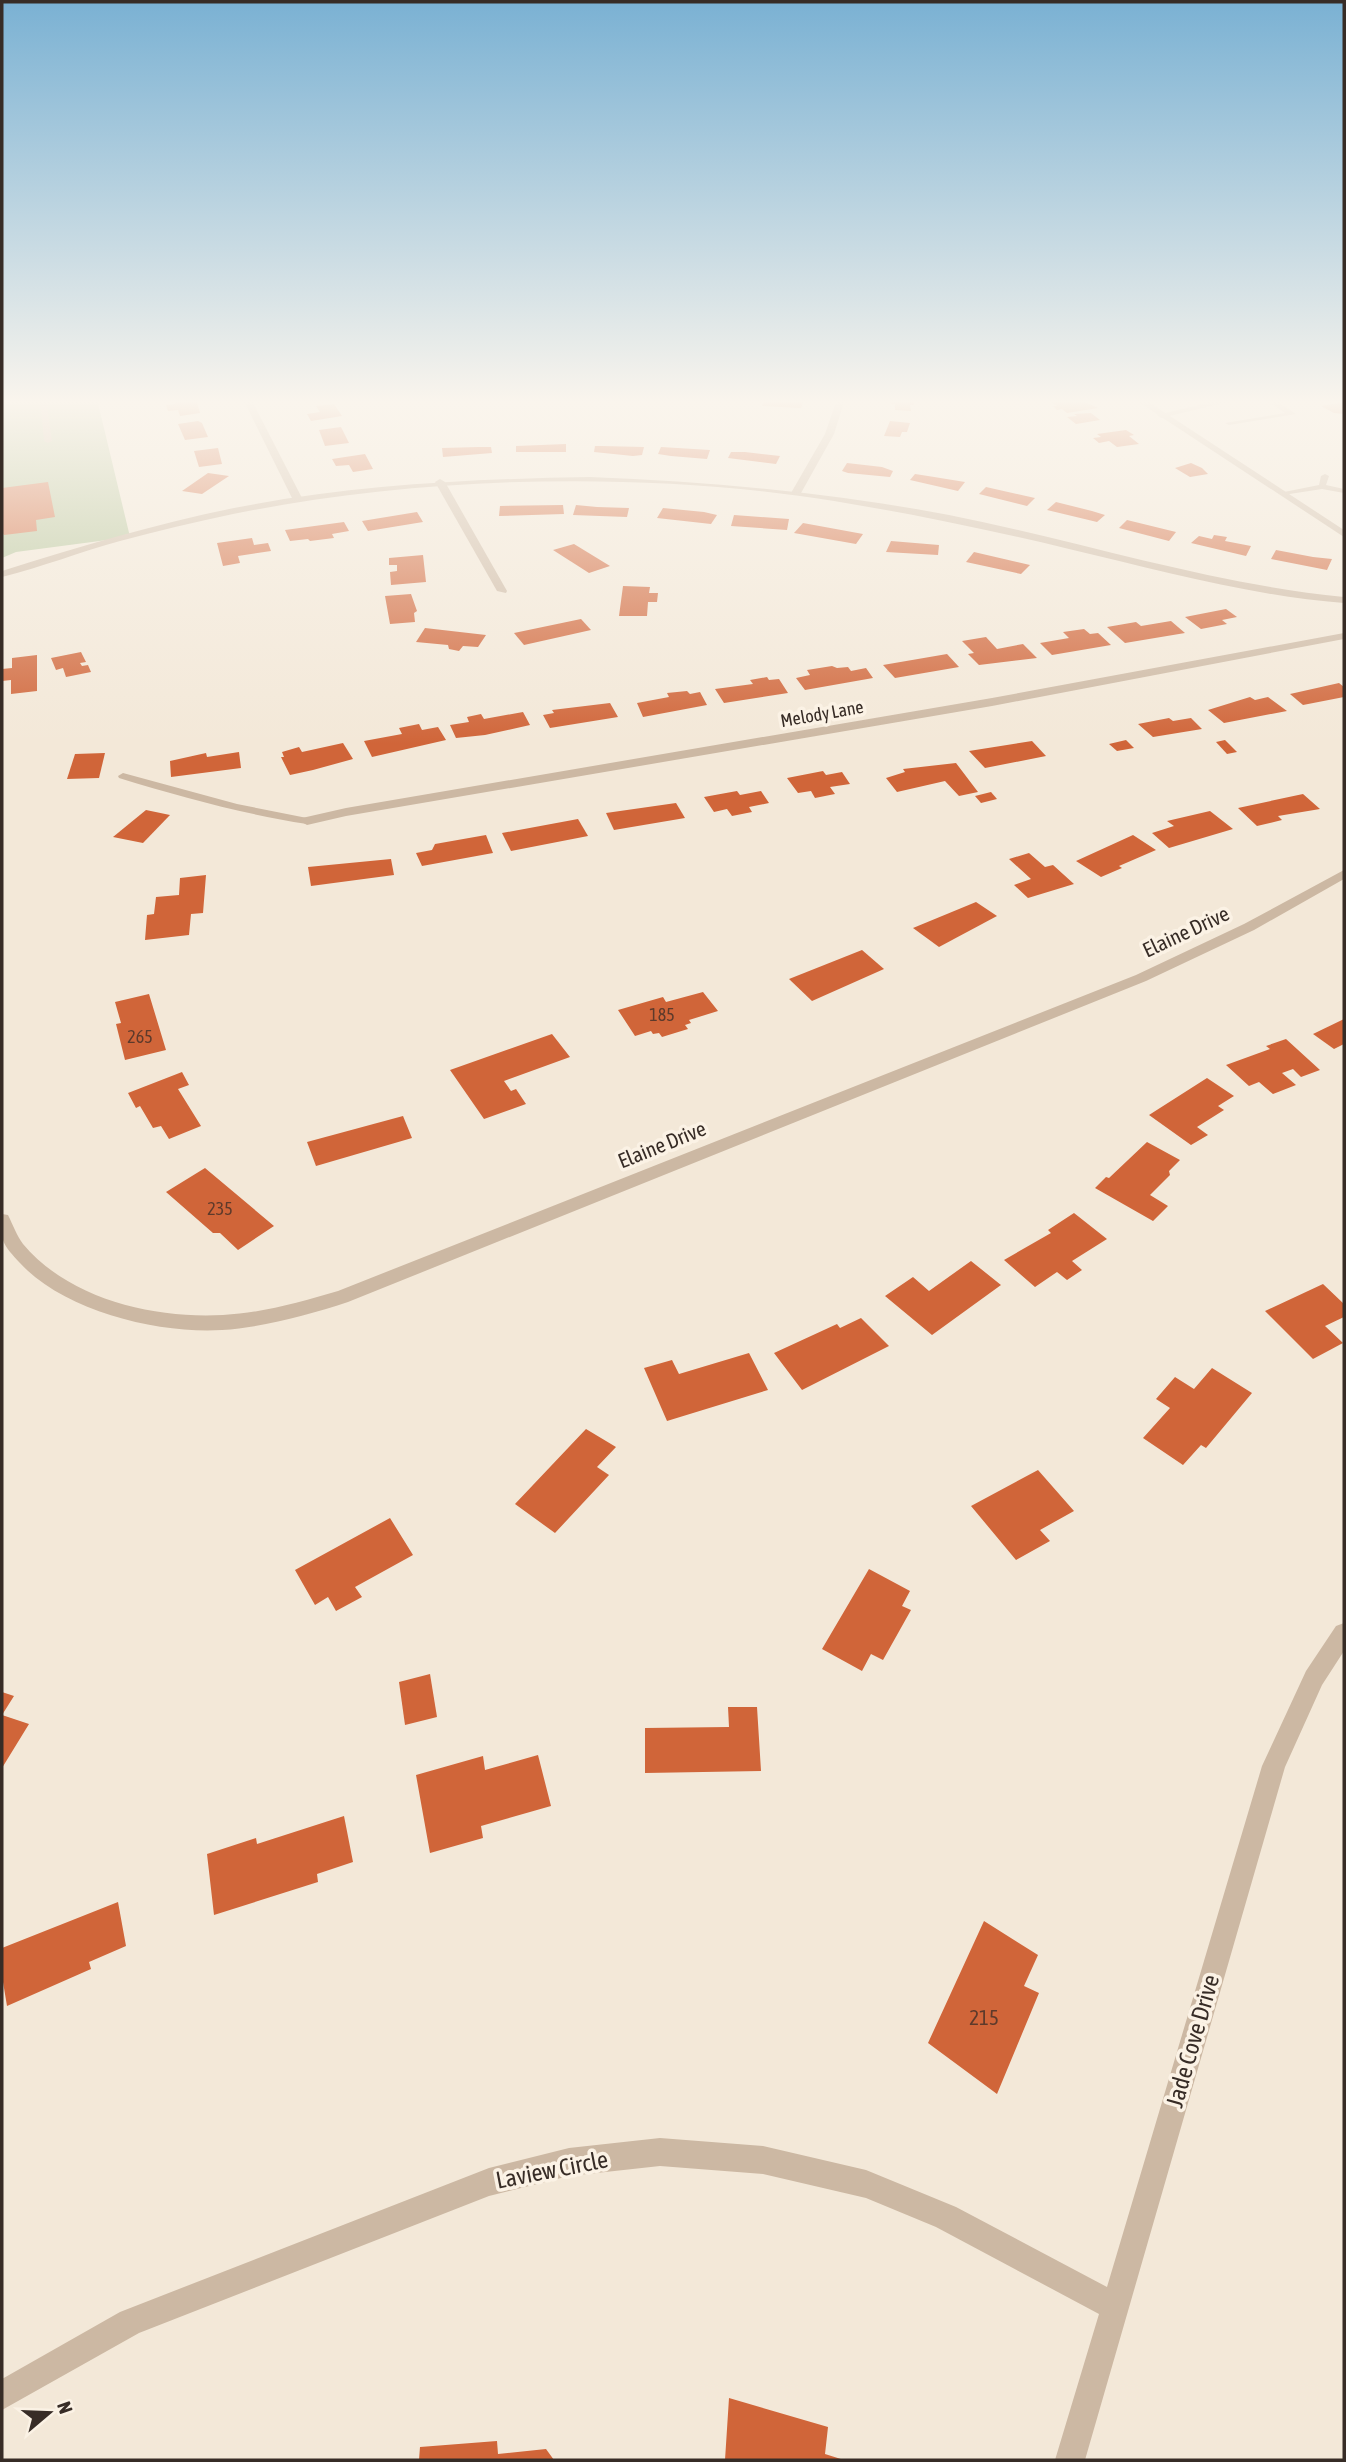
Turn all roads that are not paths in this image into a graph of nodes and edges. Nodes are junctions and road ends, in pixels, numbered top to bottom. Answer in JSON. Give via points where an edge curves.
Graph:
{"nodes":[{"id":1,"x":218,"y":514,"type":"edge"},
{"id":2,"x":458,"y":514,"type":"edge"},
{"id":3,"x":925,"y":514,"type":"edge"},
{"id":4,"x":1314,"y":514,"type":"edge"},
{"id":5,"x":1344,"y":534,"type":"edge"},
{"id":6,"x":2,"y":574,"type":"edge"},
{"id":7,"x":502,"y":591,"type":"dead end"},
{"id":8,"x":1289,"y":592,"type":"junction"},
{"id":9,"x":1344,"y":593,"type":"edge"},
{"id":10,"x":1324,"y":598,"type":"junction"},
{"id":11,"x":1344,"y":600,"type":"edge"},
{"id":12,"x":1344,"y":609,"type":"edge"},
{"id":13,"x":1344,"y":636,"type":"edge"},
{"id":14,"x":123,"y":776,"type":"dead end"},
{"id":15,"x":307,"y":821,"type":"joint"},
{"id":16,"x":1344,"y":874,"type":"edge"},
{"id":17,"x":2,"y":1220,"type":"edge"},
{"id":18,"x":1344,"y":1633,"type":"edge"},
{"id":19,"x":1115,"y":2307,"type":"junction"},
{"id":20,"x":2,"y":2395,"type":"edge"},
{"id":21,"x":1070,"y":2460,"type":"edge"}],
"edges":[{"from":1,"to":6,"type":"street","via":[[115,538]]},
{"from":2,"to":7,"type":"street"},
{"from":3,"to":8,"type":"street","via":[[1158,568]]},
{"from":4,"to":5,"type":"street"},
{"from":8,"to":9,"type":"street"},
{"from":8,"to":10,"type":"street"},
{"from":10,"to":11,"type":"street"},
{"from":10,"to":12,"type":"street"},
{"from":13,"to":15,"type":"street","name":"Melody Lane"},
{"from":14,"to":15,"type":"lane","via":[[201,800]]},
{"from":16,"to":17,"type":"street","name":"Elaine Drive","via":[[1249,927],[1141,978],[342,1297],[276,1316],[205,1323],[135,1314],[68,1291],[21,1254]]},
{"from":18,"to":19,"type":"street","name":"Jade Cove Drive","via":[[1314,1678],[1274,1766]]},
{"from":19,"to":20,"type":"street","name":"Laview Circle","via":[[946,2217],[866,2184],[763,2160],[660,2152],[569,2162],[489,2182],[130,2322]]},
{"from":19,"to":21,"type":"street","name":"Jade Cove Drive"}]}
